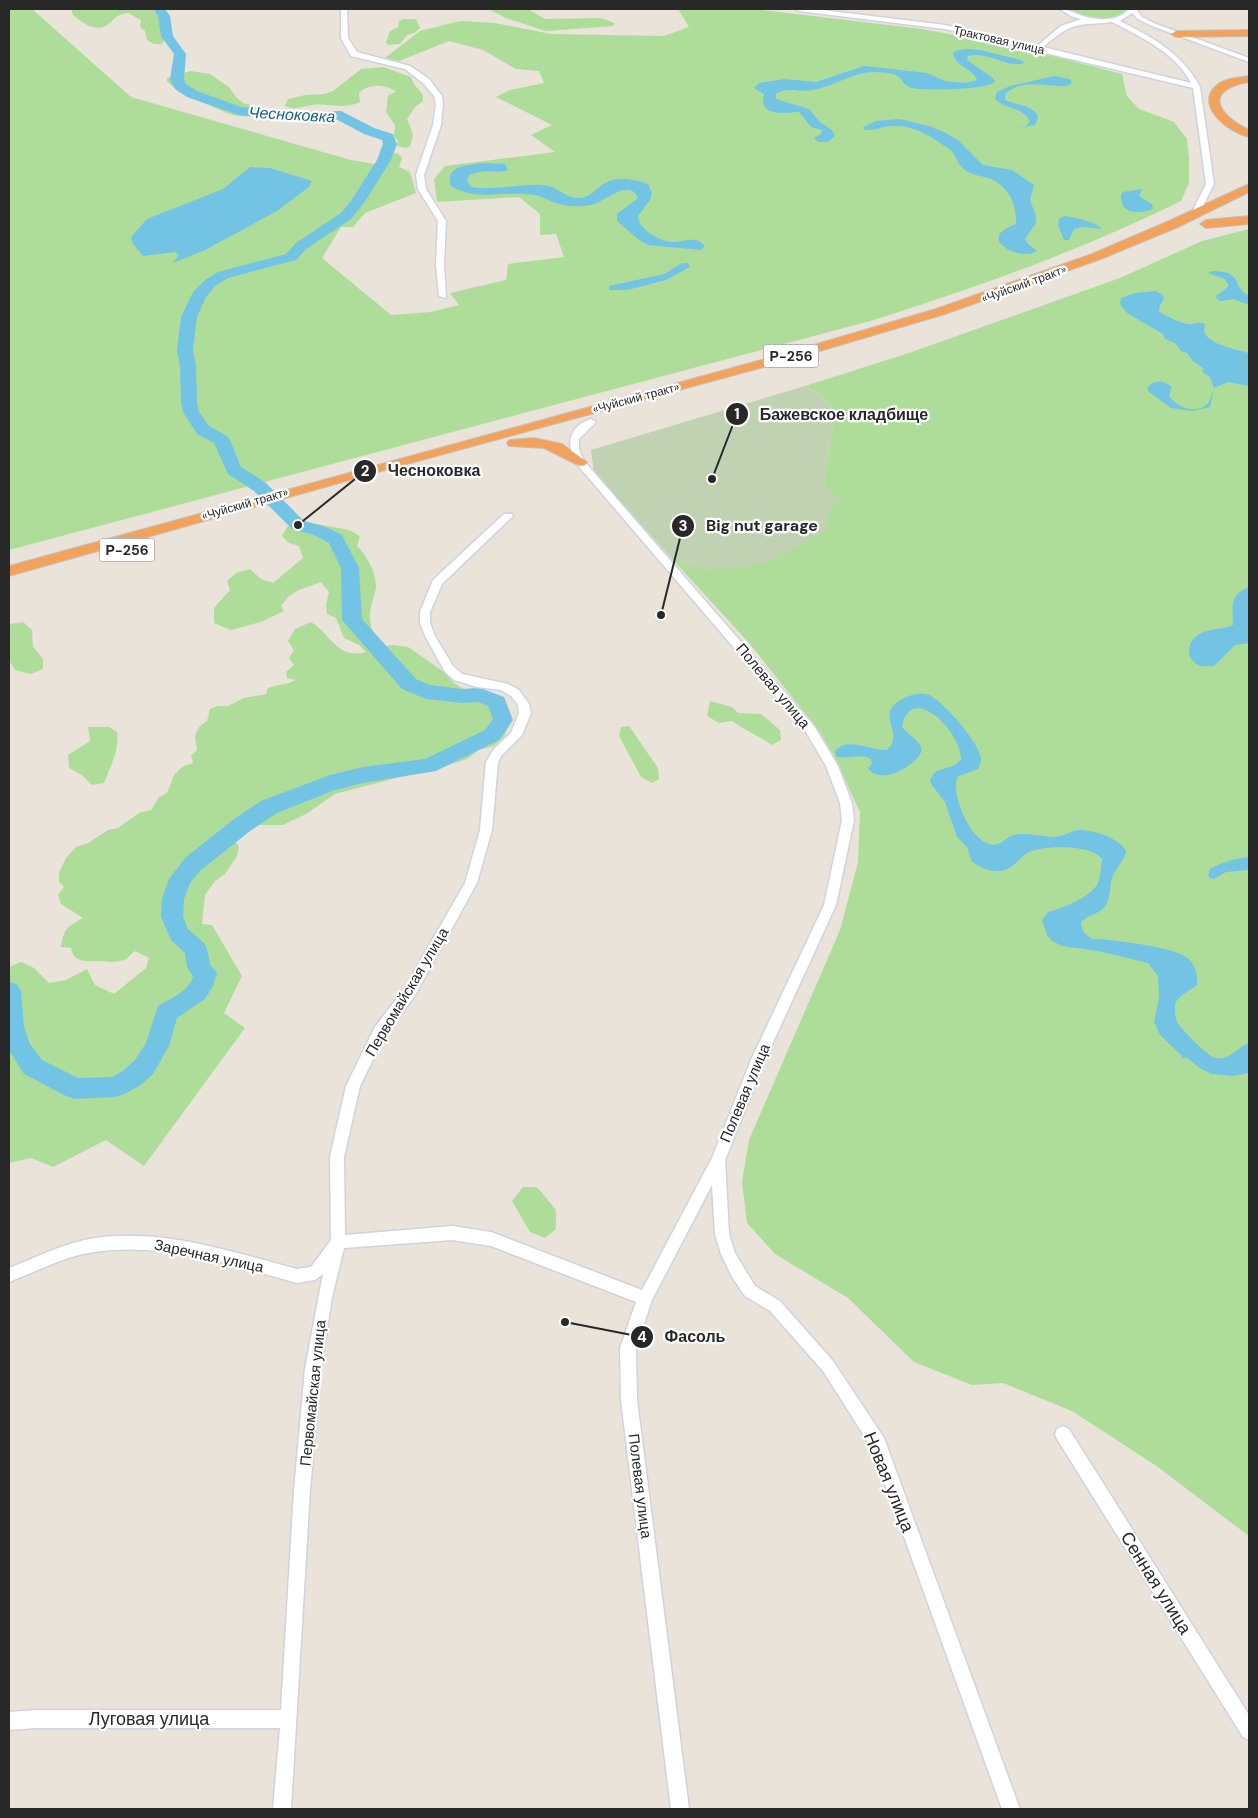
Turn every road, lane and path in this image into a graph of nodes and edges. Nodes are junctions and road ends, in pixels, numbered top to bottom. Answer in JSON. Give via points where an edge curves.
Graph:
{"nodes":[{"id":1,"x":344,"y":9,"type":"edge"},
{"id":2,"x":799,"y":9,"type":"edge"},
{"id":3,"x":1132,"y":9,"type":"edge"},
{"id":4,"x":1066,"y":10,"type":"edge"},
{"id":5,"x":1095,"y":20,"type":"junction"},
{"id":6,"x":1114,"y":20,"type":"junction"},
{"id":7,"x":1154,"y":25,"type":"junction"},
{"id":8,"x":1064,"y":27,"type":"junction"},
{"id":9,"x":1249,"y":33,"type":"edge"},
{"id":10,"x":1176,"y":34,"type":"junction"},
{"id":11,"x":1038,"y":48,"type":"junction"},
{"id":12,"x":1249,"y":60,"type":"edge"},
{"id":13,"x":1249,"y":79,"type":"edge"},
{"id":14,"x":1196,"y":87,"type":"junction"},
{"id":15,"x":1249,"y":134,"type":"edge"},
{"id":16,"x":1249,"y":188,"type":"edge"},
{"id":17,"x":1249,"y":202,"type":"edge"},
{"id":18,"x":1194,"y":216,"type":"junction"},
{"id":19,"x":1249,"y":220,"type":"edge"},
{"id":20,"x":1206,"y":224,"type":"junction"},
{"id":21,"x":443,"y":296,"type":"dead end"},
{"id":22,"x":591,"y":422,"type":"junction"},
{"id":23,"x":514,"y":443,"type":"junction"},
{"id":24,"x":580,"y":462,"type":"junction"},
{"id":25,"x":322,"y":489,"type":"junction"},
{"id":26,"x":242,"y":511,"type":"junction"},
{"id":27,"x":508,"y":516,"type":"dead end"},
{"id":28,"x":9,"y":571,"type":"edge"},
{"id":29,"x":9,"y":584,"type":"edge"},
{"id":30,"x":718,"y":1160,"type":"junction"},
{"id":31,"x":338,"y":1242,"type":"junction"},
{"id":32,"x":9,"y":1275,"type":"edge"},
{"id":33,"x":645,"y":1298,"type":"junction"},
{"id":34,"x":1063,"y":1434,"type":"dead end"},
{"id":35,"x":289,"y":1719,"type":"junction"},
{"id":36,"x":9,"y":1721,"type":"edge"},
{"id":37,"x":1249,"y":1731,"type":"edge"},
{"id":38,"x":282,"y":1809,"type":"edge"},
{"id":39,"x":680,"y":1809,"type":"edge"},
{"id":40,"x":1010,"y":1809,"type":"edge"}],
"edges":[{"from":1,"to":21,"type":"street","via":[[342,33],[354,54],[410,70],[438,96],[436,130],[420,181],[442,220],[440,264]]},
{"from":2,"to":11,"type":"street","name":"Трактовая улица","via":[[945,27]]},
{"from":3,"to":6,"type":"street","via":[[1126,16]]},
{"from":3,"to":7,"type":"street","via":[[1140,18]]},
{"from":4,"to":5,"type":"street"},
{"from":4,"to":8,"type":"street"},
{"from":5,"to":6,"type":"street"},
{"from":5,"to":8,"type":"street"},
{"from":6,"to":7,"type":"street"},
{"from":6,"to":14,"type":"street","via":[[1176,59],[1186,68]]},
{"from":7,"to":10,"type":"street"},
{"from":8,"to":11,"type":"street"},
{"from":9,"to":10,"type":"highway"},
{"from":10,"to":12,"type":"street"},
{"from":11,"to":14,"type":"street","name":"Трактовая улица"},
{"from":13,"to":15,"type":"highway","via":[[1221,88],[1214,101],[1224,120]]},
{"from":14,"to":18,"type":"street","via":[[1210,184]]},
{"from":16,"to":18,"type":"highway","name":"«Чуйский тракт»","number":"Р-256"},
{"from":17,"to":20,"type":"highway","name":"«Чуйский тракт»","number":"Р-256"},
{"from":18,"to":25,"type":"highway","name":"«Чуйский тракт»","number":"Р-256","via":[[1061,271],[894,327]]},
{"from":19,"to":20,"type":"highway"},
{"from":20,"to":22,"type":"highway","name":"«Чуйский тракт»","number":"Р-256","via":[[1070,280],[982,310]]},
{"from":22,"to":23,"type":"highway","name":"«Чуйский тракт»","number":"Р-256"},
{"from":22,"to":24,"type":"street","via":[[578,432],[574,440]]},
{"from":23,"to":24,"type":"highway","via":[[547,443]]},
{"from":23,"to":25,"type":"highway","name":"«Чуйский тракт»","number":"Р-256"},
{"from":24,"to":30,"type":"street","name":"Полевая улица","via":[[796,711],[832,766],[846,803],[848,820],[830,905],[758,1060]]},
{"from":25,"to":26,"type":"highway","name":"«Чуйский тракт»","number":"Р-256"},
{"from":26,"to":28,"type":"highway","name":"«Чуйский тракт»","number":"Р-256"},
{"from":26,"to":29,"type":"highway","name":"«Чуйский тракт»","number":"Р-256"},
{"from":27,"to":31,"type":"street","name":"Первомайская улица","via":[[437,582],[425,612],[425,623],[449,669],[458,677],[509,690],[523,704],[525,713],[516,735],[492,762],[486,830],[471,883],[409,993],[380,1031],[353,1086],[337,1157]]},
{"from":30,"to":33,"type":"street","name":"Полевая улица"},
{"from":30,"to":40,"type":"street","name":"Новая улица","via":[[722,1234],[728,1254],[750,1290],[775,1306],[828,1366],[878,1444]]},
{"from":31,"to":32,"type":"street","name":"Заречная улица","via":[[315,1273],[297,1276],[182,1247],[140,1241],[102,1244],[66,1252]]},
{"from":31,"to":33,"type":"street","via":[[452,1233],[491,1240]]},
{"from":31,"to":35,"type":"street","name":"Первомайская улица","via":[[325,1297],[314,1369],[302,1490]]},
{"from":33,"to":39,"type":"street","name":"Полевая улица","via":[[628,1348],[629,1400]]},
{"from":34,"to":37,"type":"street","name":"Сенная улица"},
{"from":35,"to":36,"type":"street","name":"Луговая улица"},
{"from":35,"to":38,"type":"street","name":"Первомайская улица"}]}
